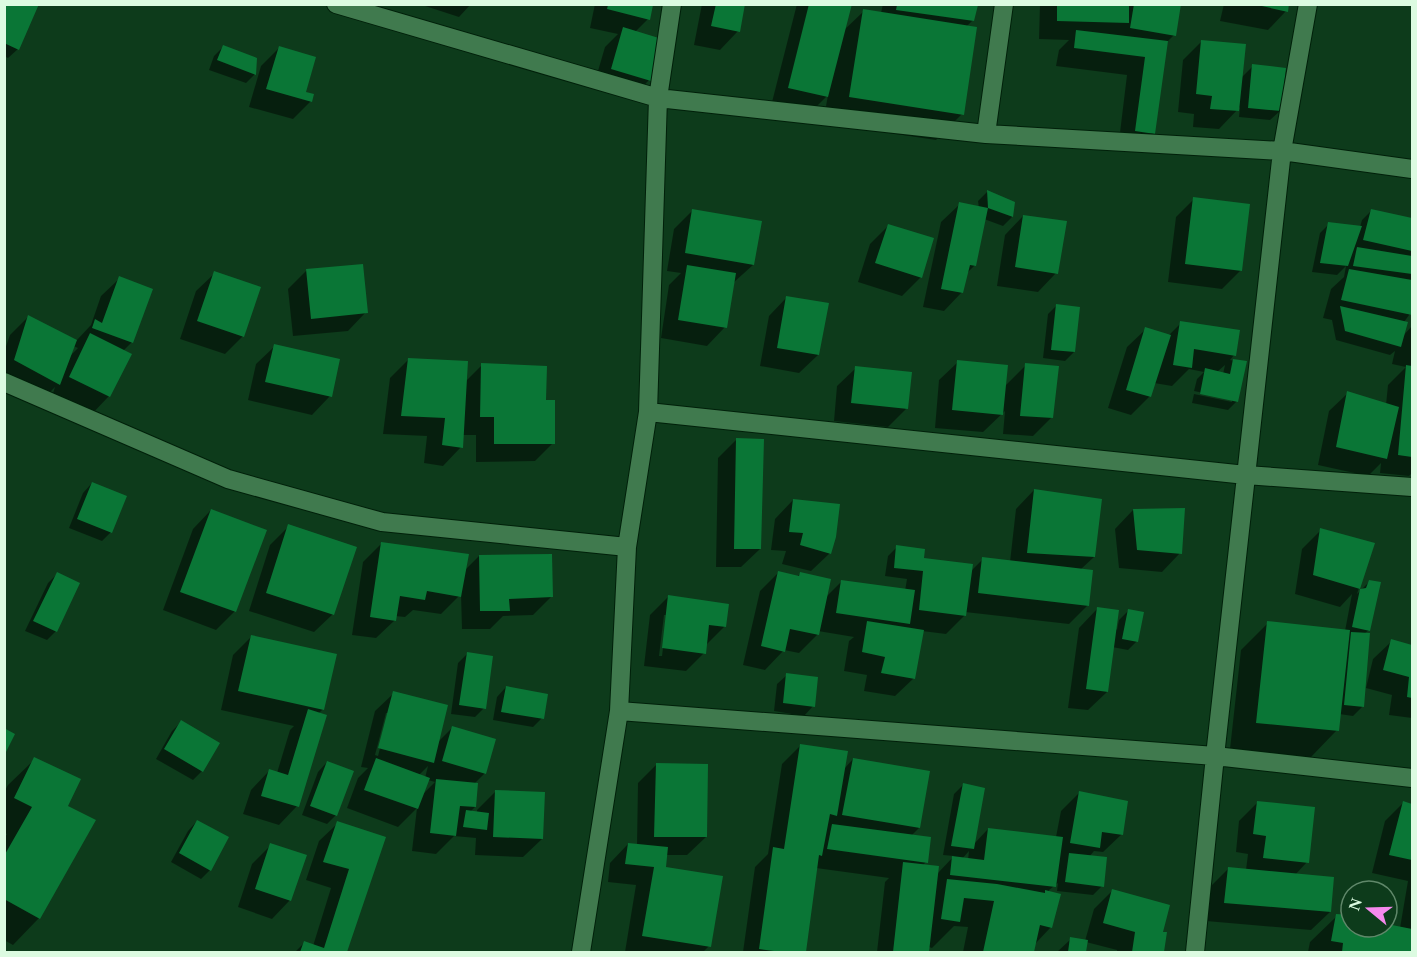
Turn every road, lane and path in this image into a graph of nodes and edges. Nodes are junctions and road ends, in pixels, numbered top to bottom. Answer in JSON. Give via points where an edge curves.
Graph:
{"nodes":[{"id":1,"x":336,"y":4,"type":"edge"},
{"id":2,"x":672,"y":4,"type":"edge"},
{"id":3,"x":1004,"y":4,"type":"edge"},
{"id":4,"x":1308,"y":4,"type":"edge"},
{"id":5,"x":658,"y":98,"type":"junction"},
{"id":6,"x":986,"y":134,"type":"junction"},
{"id":7,"x":1282,"y":151,"type":"junction"},
{"id":8,"x":1413,"y":169,"type":"edge"},
{"id":9,"x":4,"y":382,"type":"edge"},
{"id":10,"x":648,"y":412,"type":"junction"},
{"id":11,"x":1246,"y":475,"type":"junction"},
{"id":12,"x":1413,"y":487,"type":"edge"},
{"id":13,"x":627,"y":547,"type":"junction"},
{"id":14,"x":619,"y":711,"type":"junction"},
{"id":15,"x":1215,"y":756,"type":"junction"},
{"id":16,"x":1413,"y":778,"type":"edge"},
{"id":17,"x":581,"y":952,"type":"edge"},
{"id":18,"x":1195,"y":952,"type":"edge"}],
"edges":[{"from":1,"to":5,"type":"street"},
{"from":2,"to":5,"type":"street"},
{"from":3,"to":6,"type":"street"},
{"from":4,"to":7,"type":"street"},
{"from":5,"to":6,"type":"street"},
{"from":5,"to":10,"type":"street"},
{"from":6,"to":7,"type":"street"},
{"from":7,"to":8,"type":"street"},
{"from":7,"to":11,"type":"street"},
{"from":9,"to":13,"type":"street","via":[[228,480],[382,522]]},
{"from":10,"to":11,"type":"street"},
{"from":10,"to":13,"type":"street"},
{"from":11,"to":12,"type":"street"},
{"from":11,"to":15,"type":"street"},
{"from":13,"to":14,"type":"street"},
{"from":14,"to":15,"type":"street"},
{"from":14,"to":17,"type":"street"},
{"from":15,"to":16,"type":"street"},
{"from":15,"to":18,"type":"street"}]}
